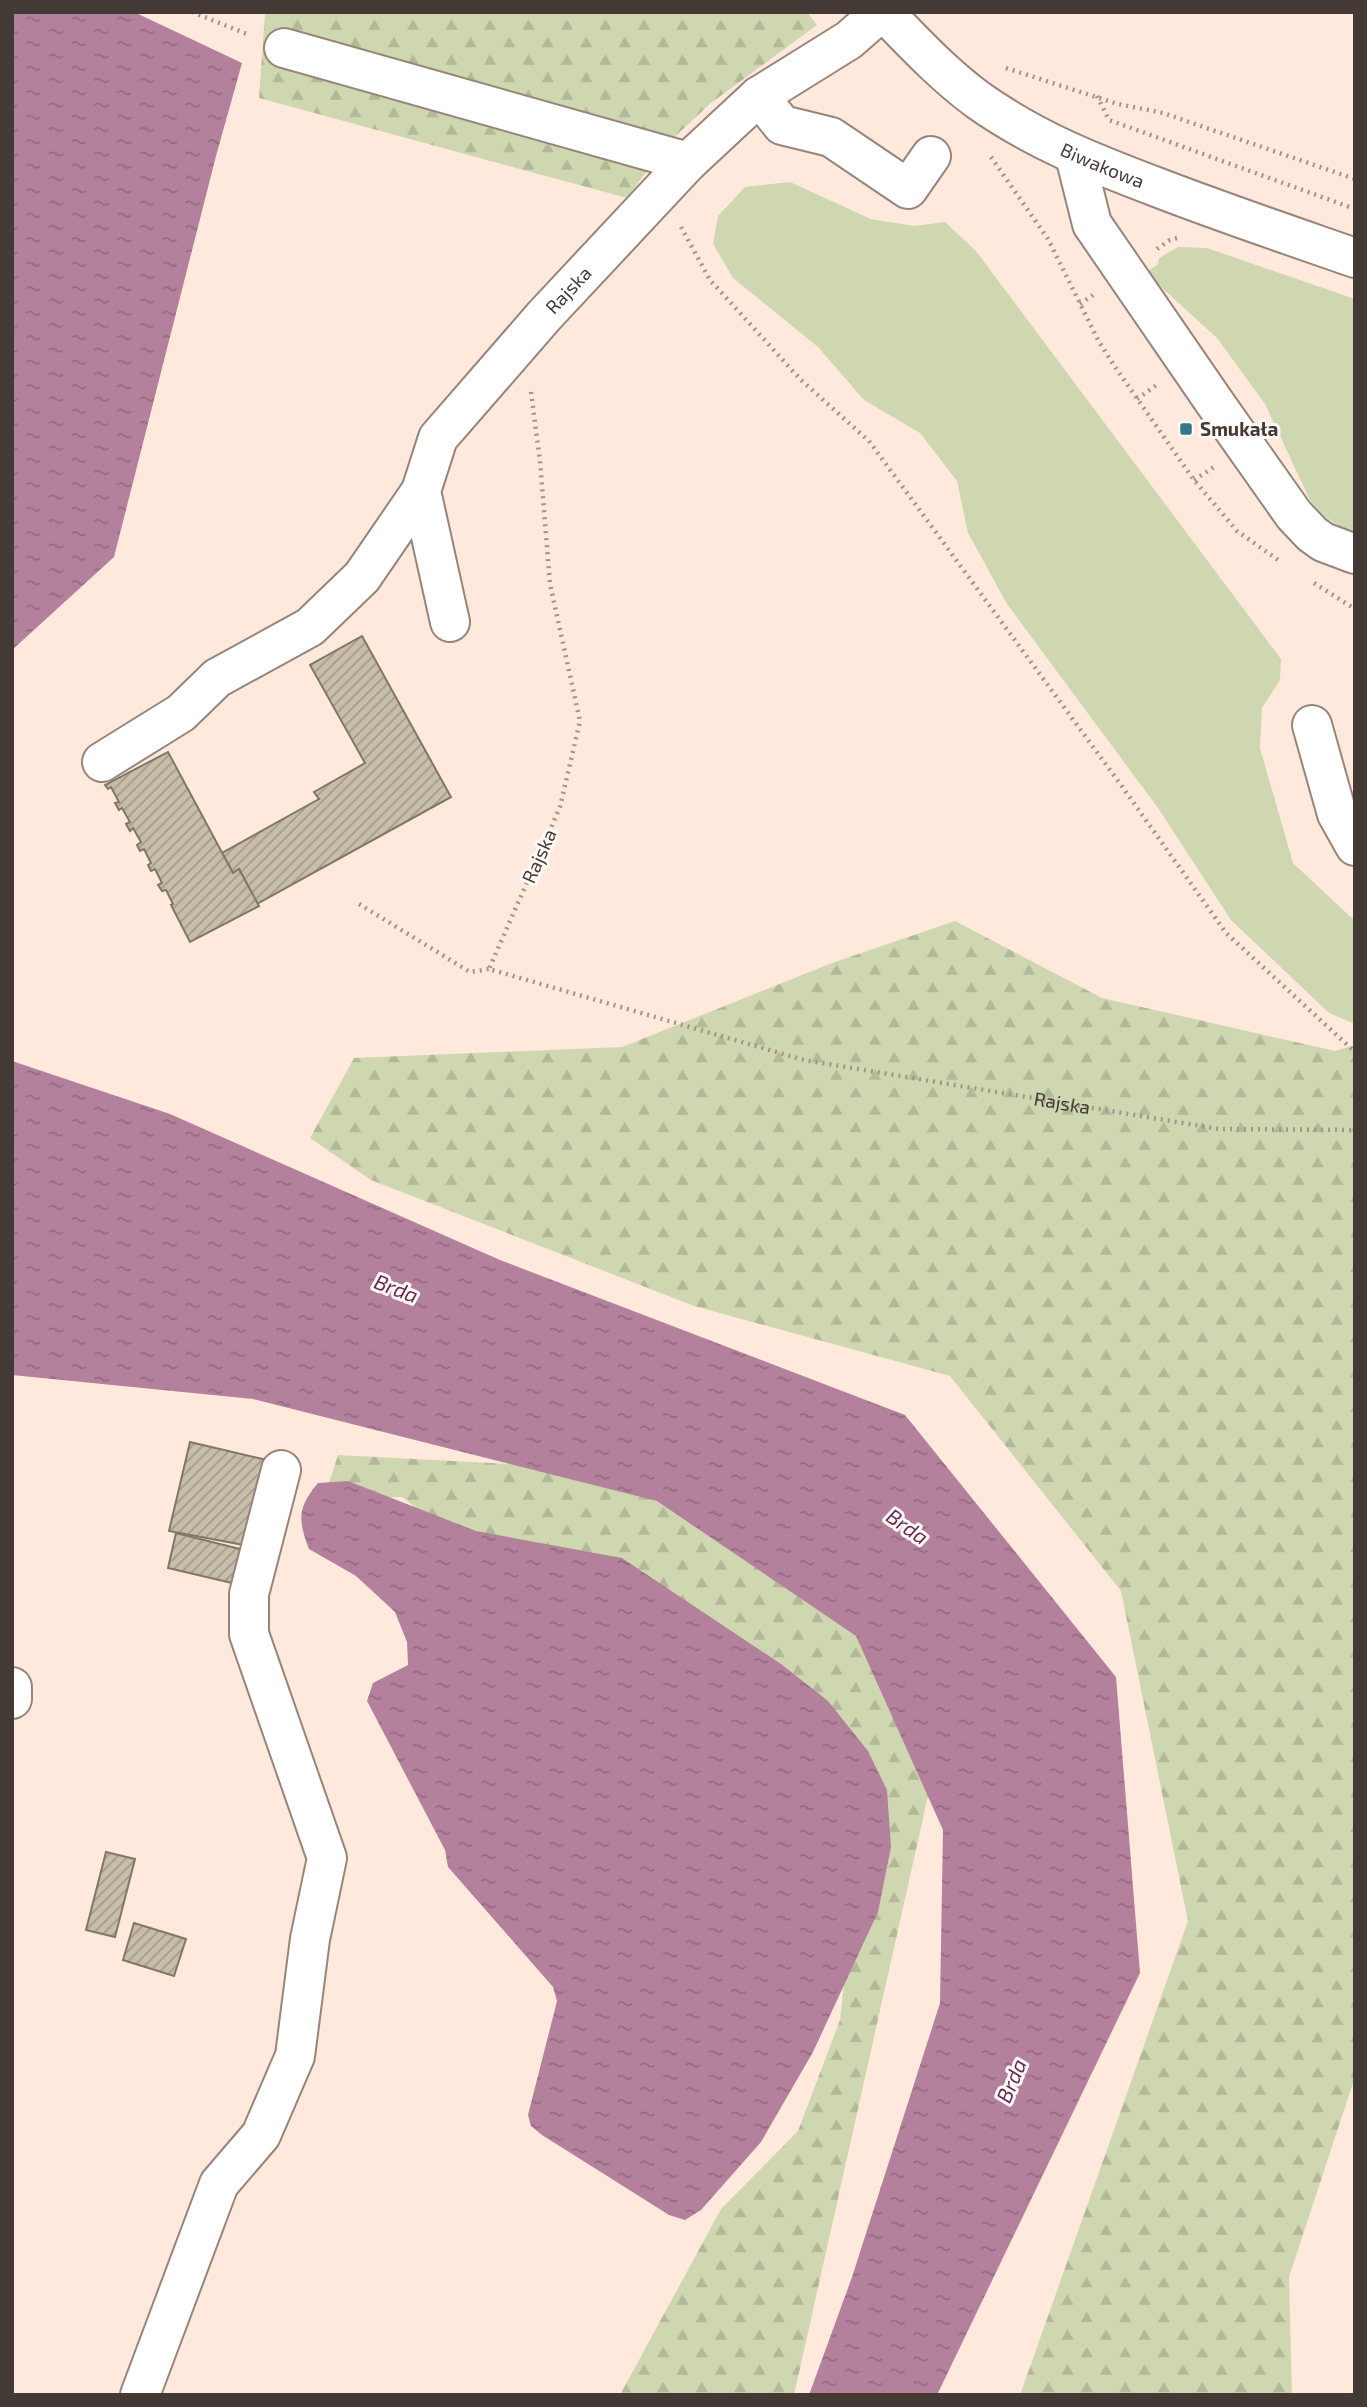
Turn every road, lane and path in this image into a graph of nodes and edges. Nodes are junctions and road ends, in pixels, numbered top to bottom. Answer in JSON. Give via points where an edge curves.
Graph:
{"nodes":[{"id":1,"x":192,"y":12,"type":"edge"},
{"id":2,"x":883,"y":12,"type":"edge"},
{"id":3,"x":284,"y":48,"type":"joint"},
{"id":4,"x":1003,"y":67,"type":"dead end"},
{"id":5,"x":759,"y":96,"type":"junction"},
{"id":6,"x":1097,"y":96,"type":"junction"},
{"id":7,"x":985,"y":149,"type":"dead end"},
{"id":8,"x":931,"y":156,"type":"dead end"},
{"id":9,"x":1075,"y":156,"type":"junction"},
{"id":10,"x":677,"y":175,"type":"junction"},
{"id":11,"x":1355,"y":179,"type":"edge"},
{"id":12,"x":1355,"y":209,"type":"edge"},
{"id":13,"x":1187,"y":235,"type":"dead end"},
{"id":14,"x":1355,"y":258,"type":"edge"},
{"id":15,"x":1124,"y":272,"type":"junction"},
{"id":16,"x":1080,"y":304,"type":"junction"},
{"id":17,"x":1164,"y":380,"type":"dead end"},
{"id":18,"x":530,"y":383,"type":"dead end"},
{"id":19,"x":1137,"y":399,"type":"junction"},
{"id":20,"x":1222,"y":462,"type":"dead end"},
{"id":21,"x":1194,"y":480,"type":"junction"},
{"id":22,"x":421,"y":491,"type":"junction"},
{"id":23,"x":1355,"y":554,"type":"edge"},
{"id":24,"x":1291,"y":567,"type":"dead end"},
{"id":25,"x":1308,"y":578,"type":"dead end"},
{"id":26,"x":1355,"y":610,"type":"edge"},
{"id":27,"x":450,"y":622,"type":"dead end"},
{"id":28,"x":1312,"y":725,"type":"dead end"},
{"id":29,"x":102,"y":762,"type":"dead end"},
{"id":30,"x":1355,"y":846,"type":"edge"},
{"id":31,"x":359,"y":904,"type":"dead end"},
{"id":32,"x":489,"y":969,"type":"junction"},
{"id":33,"x":1355,"y":1052,"type":"edge"},
{"id":34,"x":1355,"y":1130,"type":"edge"},
{"id":35,"x":281,"y":1469,"type":"dead end"},
{"id":36,"x":12,"y":1687,"type":"edge"},
{"id":37,"x":12,"y":1699,"type":"edge"},
{"id":38,"x":140,"y":2395,"type":"edge"}],
"edges":[{"from":1,"to":3,"type":"path"},
{"from":2,"to":5,"type":"street","name":"Rajska","via":[[849,40]]},
{"from":2,"to":9,"type":"street","name":"Biwakowa","via":[[934,64],[979,100]]},
{"from":3,"to":10,"type":"street"},
{"from":4,"to":6,"type":"path"},
{"from":5,"to":8,"type":"street","via":[[782,125],[831,137],[908,189]]},
{"from":5,"to":10,"type":"street","name":"Rajska"},
{"from":6,"to":11,"type":"path","via":[[1163,113]]},
{"from":6,"to":12,"type":"path","via":[[1109,120]]},
{"from":7,"to":16,"type":"path","via":[[1048,239]]},
{"from":9,"to":14,"type":"street","name":"Biwakowa"},
{"from":9,"to":15,"type":"street","via":[[1092,224]]},
{"from":10,"to":22,"type":"street","name":"Rajska","via":[[544,316],[438,438]]},
{"from":10,"to":33,"type":"path","via":[[686,238],[710,280],[801,380],[869,441],[1226,933]]},
{"from":13,"to":15,"type":"path","via":[[1170,240]]},
{"from":15,"to":16,"type":"path"},
{"from":15,"to":23,"type":"street","via":[[1294,515],[1323,542]]},
{"from":16,"to":19,"type":"path"},
{"from":17,"to":19,"type":"path"},
{"from":18,"to":32,"type":"path","name":"Rajska","via":[[550,584],[580,721],[560,807]]},
{"from":19,"to":21,"type":"path"},
{"from":20,"to":21,"type":"path"},
{"from":21,"to":24,"type":"path","via":[[1237,531]]},
{"from":22,"to":27,"type":"street"},
{"from":22,"to":29,"type":"street","via":[[362,577],[310,627],[217,678],[181,713]]},
{"from":25,"to":26,"type":"path"},
{"from":28,"to":30,"type":"street","via":[[1337,814]]},
{"from":31,"to":32,"type":"path","via":[[470,972]]},
{"from":32,"to":34,"type":"path","name":"Rajska","via":[[804,1060],[1219,1129]]},
{"from":35,"to":38,"type":"street","via":[[249,1594],[249,1634],[327,1858],[310,1939],[295,2056],[261,2135],[219,2184]]},
{"from":36,"to":37,"type":"street"}]}
